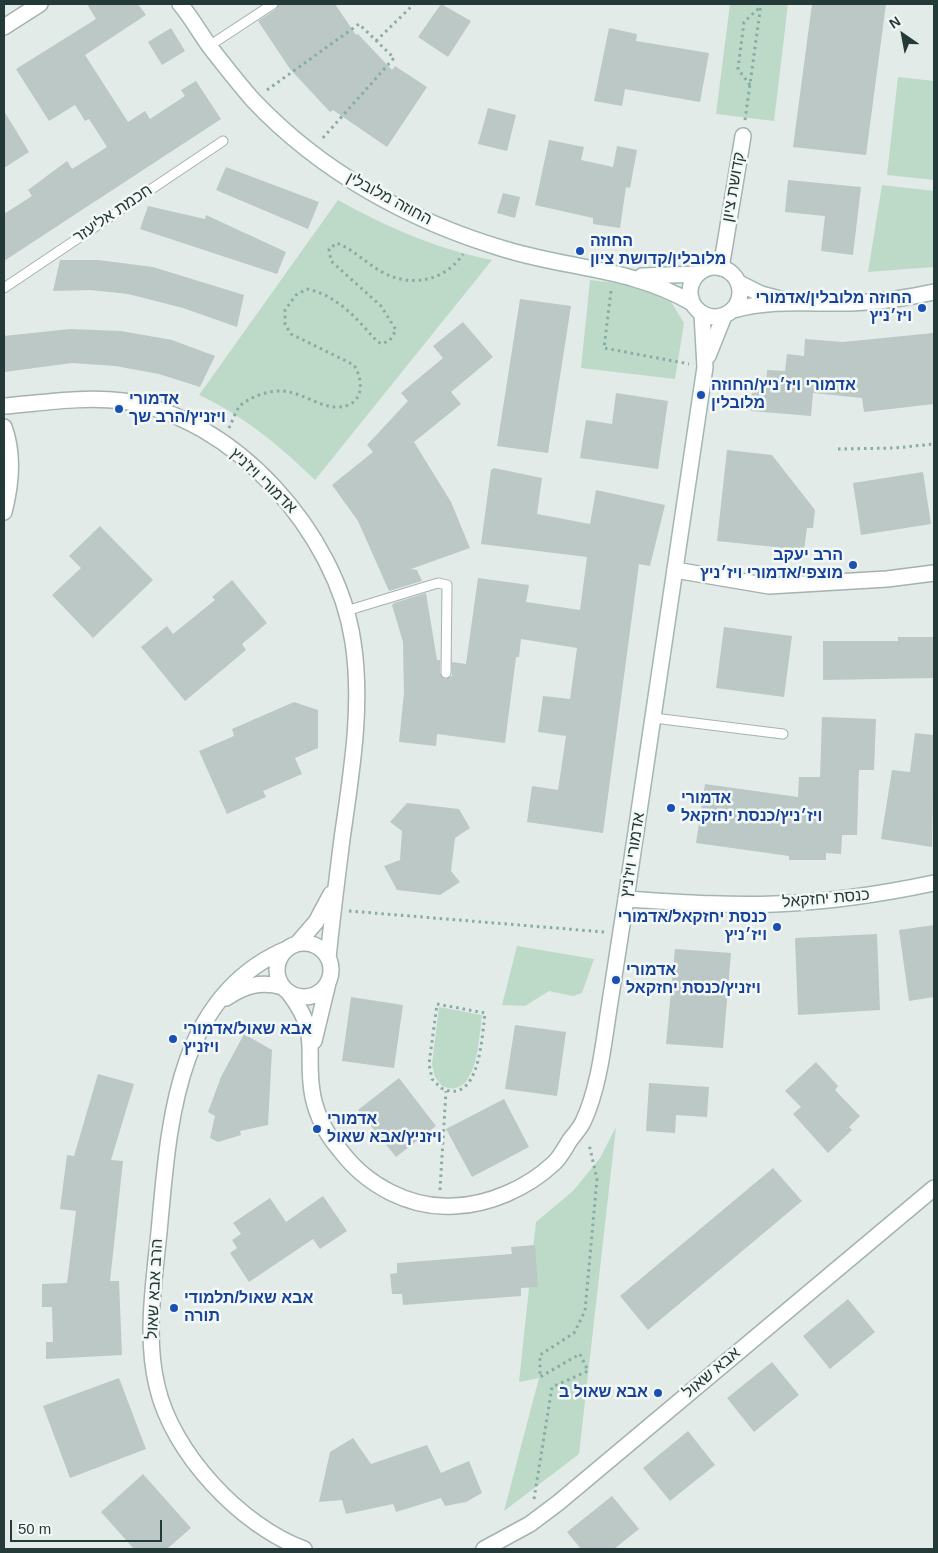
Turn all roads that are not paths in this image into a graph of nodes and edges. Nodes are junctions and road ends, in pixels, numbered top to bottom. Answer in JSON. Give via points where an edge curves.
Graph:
{"nodes":[{"id":1,"x":40,"y":4,"type":"edge"},
{"id":2,"x":180,"y":4,"type":"edge"},
{"id":3,"x":189,"y":4,"type":"edge"},
{"id":4,"x":273,"y":4,"type":"edge"},
{"id":5,"x":4,"y":27,"type":"edge"},
{"id":6,"x":200,"y":31,"type":"junction"},
{"id":7,"x":209,"y":46,"type":"junction"},
{"id":8,"x":743,"y":136,"type":"road end"},
{"id":9,"x":223,"y":141,"type":"dead end"},
{"id":10,"x":720,"y":268,"type":"junction"},
{"id":11,"x":698,"y":274,"type":"junction"},
{"id":12,"x":631,"y":276,"type":"junction"},
{"id":13,"x":739,"y":283,"type":"junction"},
{"id":14,"x":4,"y":288,"type":"edge"},
{"id":15,"x":934,"y":292,"type":"edge"},
{"id":16,"x":788,"y":301,"type":"junction"},
{"id":17,"x":698,"y":308,"type":"junction"},
{"id":18,"x":729,"y":313,"type":"junction"},
{"id":19,"x":704,"y":367,"type":"junction"},
{"id":20,"x":4,"y":406,"type":"edge"},
{"id":21,"x":4,"y":427,"type":"edge"},
{"id":22,"x":4,"y":512,"type":"edge"},
{"id":23,"x":675,"y":570,"type":"junction"},
{"id":24,"x":934,"y":573,"type":"edge"},
{"id":25,"x":346,"y":611,"type":"junction"},
{"id":26,"x":446,"y":673,"type":"dead end"},
{"id":27,"x":654,"y":718,"type":"junction"},
{"id":28,"x":783,"y":734,"type":"dead end"},
{"id":29,"x":934,"y":883,"type":"edge"},
{"id":30,"x":336,"y":886,"type":"junction"},
{"id":31,"x":626,"y":900,"type":"junction"},
{"id":32,"x":293,"y":946,"type":"junction"},
{"id":33,"x":328,"y":958,"type":"junction"},
{"id":34,"x":328,"y":983,"type":"junction"},
{"id":35,"x":286,"y":990,"type":"junction"},
{"id":36,"x":216,"y":1004,"type":"junction"},
{"id":37,"x":312,"y":1050,"type":"junction"},
{"id":38,"x":934,"y":1188,"type":"edge"},
{"id":39,"x":304,"y":1549,"type":"edge"},
{"id":40,"x":484,"y":1549,"type":"edge"}],
"edges":[{"from":1,"to":5,"type":"street"},
{"from":2,"to":6,"type":"street","name":"החוזה מלובלין"},
{"from":3,"to":6,"type":"street","name":"החוזה מלובלין"},
{"from":4,"to":7,"type":"lane"},
{"from":6,"to":7,"type":"street","name":"החוזה מלובלין"},
{"from":7,"to":12,"type":"street","name":"החוזה מלובלין","via":[[279,125],[311,152],[370,192],[424,220],[505,250]]},
{"from":8,"to":10,"type":"street","name":"קדושת ציון"},
{"from":9,"to":14,"type":"lane","name":"חכמת אליעזר"},
{"from":10,"to":11,"type":"street","via":[[708,268]]},
{"from":10,"to":13,"type":"street","via":[[732,273]]},
{"from":11,"to":12,"type":"street","name":"החוזה מלובלין"},
{"from":11,"to":17,"type":"street","via":[[690,288]]},
{"from":12,"to":17,"type":"street","name":"החוזה מלובלין","via":[[668,290]]},
{"from":13,"to":16,"type":"street","via":[[761,294]]},
{"from":13,"to":18,"type":"street","via":[[739,299]]},
{"from":15,"to":16,"type":"street","via":[[852,303]]},
{"from":16,"to":18,"type":"street"},
{"from":17,"to":18,"type":"street","via":[[713,317]]},
{"from":17,"to":19,"type":"street","name":"אדמורי ויז'ניץ"},
{"from":18,"to":19,"type":"street","name":"אדמורי ויז'ניץ"},
{"from":19,"to":23,"type":"street","name":"אדמורי ויז'ניץ"},
{"from":20,"to":25,"type":"street","name":"אדמורי ויז'ניץ","via":[[76,400],[125,402],[164,411],[222,442],[278,492],[304,522],[321,548]]},
{"from":21,"to":22,"type":"street","via":[[11,467]]},
{"from":23,"to":24,"type":"street","via":[[769,586],[887,580]]},
{"from":23,"to":27,"type":"street","name":"אדמורי ויז'ניץ"},
{"from":25,"to":26,"type":"lane","via":[[438,583],[447,585]]},
{"from":25,"to":30,"type":"street","name":"אדמורי ויז'ניץ","via":[[353,642],[356,725]]},
{"from":27,"to":28,"type":"lane"},
{"from":27,"to":31,"type":"street","name":"אדמורי ויז'ניץ"},
{"from":29,"to":31,"type":"street","name":"כנסת יחזקאל","via":[[890,893],[775,904]]},
{"from":30,"to":32,"type":"street","name":"אדמורי ויז'ניץ","via":[[316,922]]},
{"from":30,"to":33,"type":"street","name":"אדמורי ויז'ניץ"},
{"from":31,"to":37,"type":"street","name":"אדמורי ויז'ניץ","via":[[601,1063],[583,1122],[553,1164],[515,1191],[470,1206],[438,1207],[416,1203],[373,1182],[353,1166],[318,1115],[313,1096]]},
{"from":32,"to":33,"type":"street","via":[[315,946]]},
{"from":32,"to":35,"type":"street","via":[[278,962],[278,979]]},
{"from":32,"to":36,"type":"street","name":"הרב אבא שאול","via":[[271,955],[239,977]]},
{"from":33,"to":34,"type":"street","via":[[331,975]]},
{"from":34,"to":35,"type":"street","via":[[322,990],[306,997]]},
{"from":34,"to":37,"type":"street","name":"אדמורי ויז'ניץ"},
{"from":35,"to":36,"type":"street","name":"הרב אבא שאול","via":[[268,984],[249,985]]},
{"from":35,"to":37,"type":"street","name":"אדמורי ויז'ניץ","via":[[305,1018]]},
{"from":36,"to":39,"type":"street","name":"הרב אבא שאול","via":[[188,1058],[168,1135],[151,1306],[152,1356],[157,1388],[169,1419],[204,1476],[226,1500],[261,1526]]},
{"from":38,"to":40,"type":"street","name":"אבא שאול","via":[[558,1504],[530,1524]]}]}
